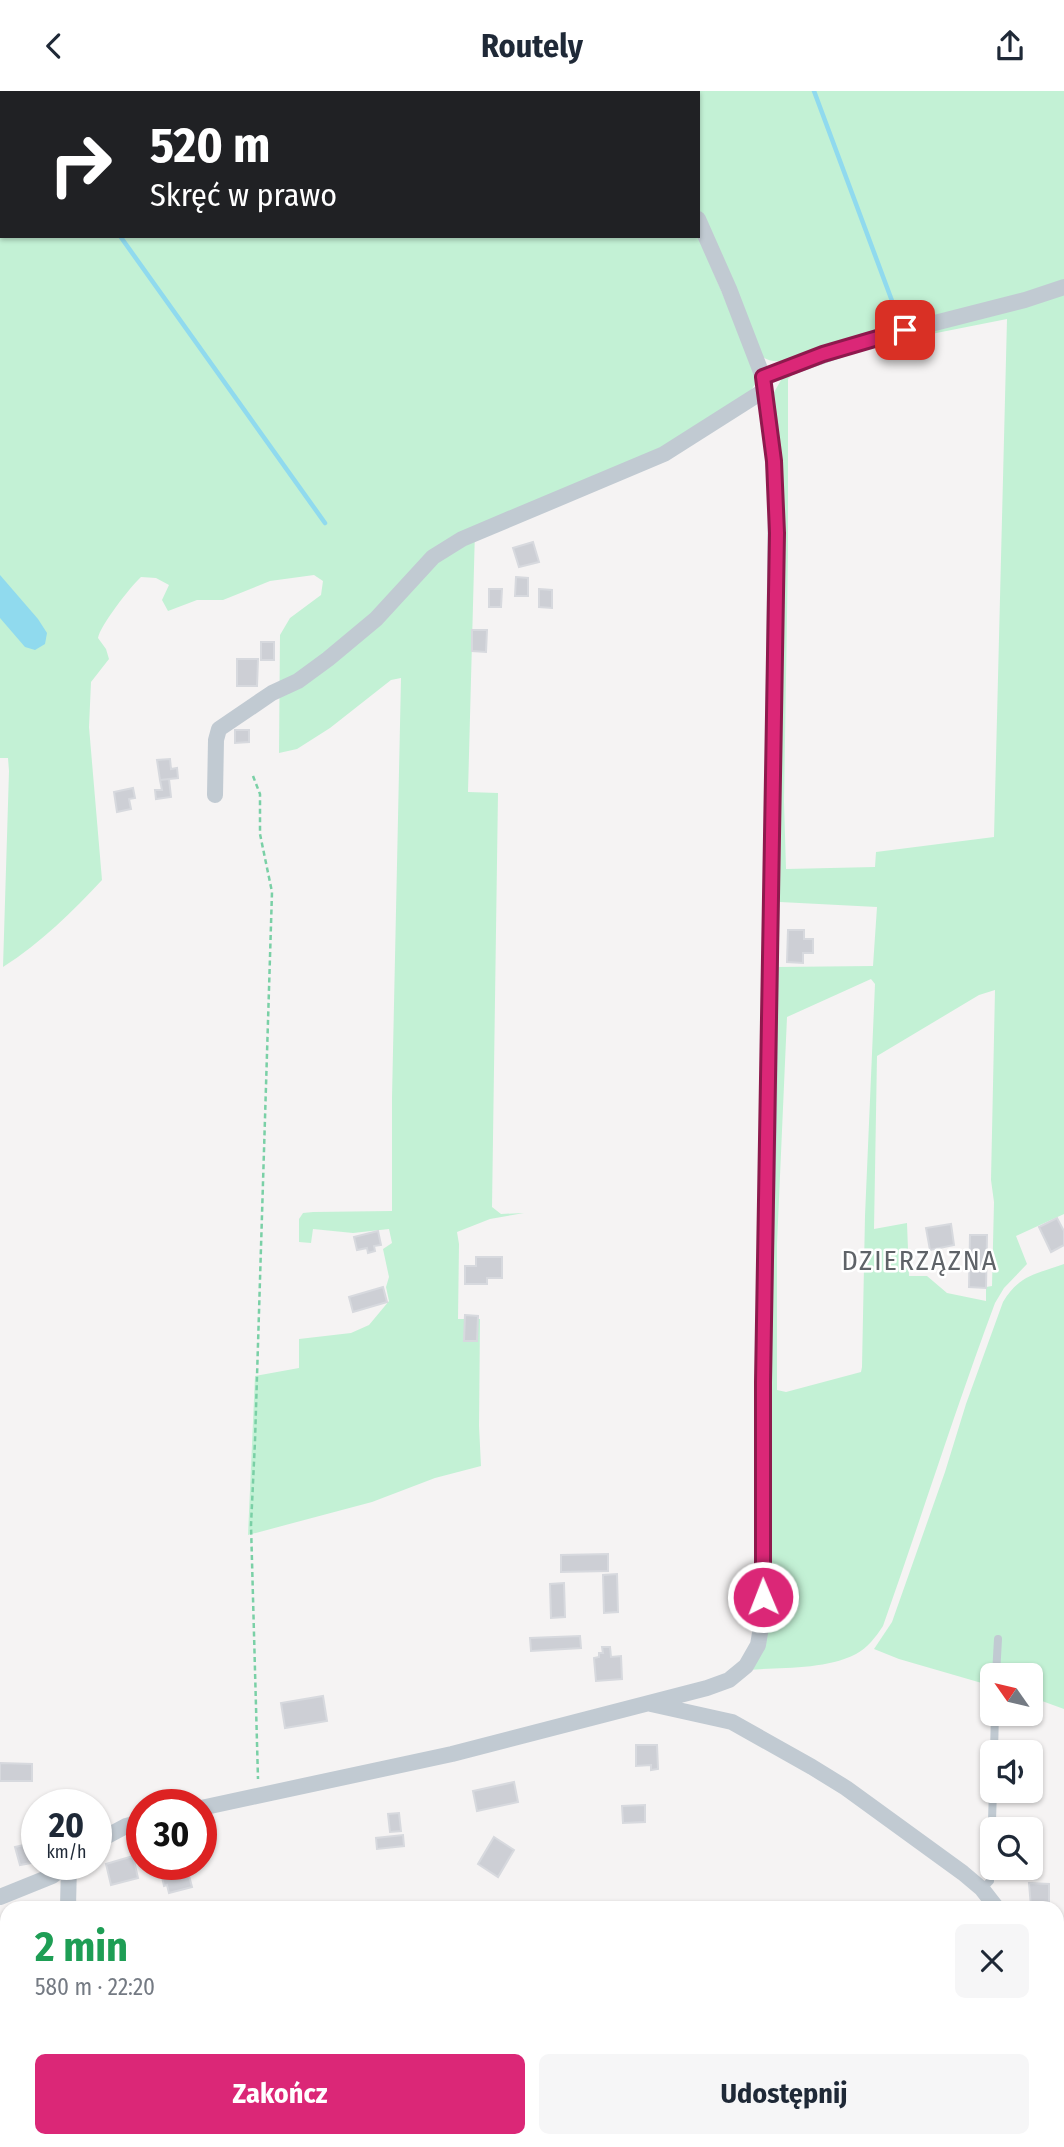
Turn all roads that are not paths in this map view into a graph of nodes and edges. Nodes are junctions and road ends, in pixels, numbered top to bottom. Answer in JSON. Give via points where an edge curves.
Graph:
{"nodes":[{"id":1,"x":700,"y":224,"type":"edge"},
{"id":2,"x":1064,"y":287,"type":"edge"},
{"id":3,"x":764,"y":384,"type":"junction"},
{"id":4,"x":215,"y":795,"type":"dead end"},
{"id":5,"x":998,"y":1639,"type":"dead end"},
{"id":6,"x":997,"y":1663,"type":"edge"},
{"id":7,"x":647,"y":1703,"type":"junction"},
{"id":8,"x":993,"y":1803,"type":"edge"},
{"id":9,"x":217,"y":1805,"type":"edge"},
{"id":10,"x":42,"y":1880,"type":"edge"},
{"id":11,"x":69,"y":1880,"type":"edge"},
{"id":12,"x":982,"y":1889,"type":"junction"},
{"id":13,"x":0,"y":1897,"type":"edge"},
{"id":14,"x":68,"y":1901,"type":"edge"},
{"id":15,"x":991,"y":1901,"type":"edge"}],
"edges":[{"from":1,"to":3,"type":"street"},
{"from":2,"to":3,"type":"street","via":[[864,341]]},
{"from":3,"to":4,"type":"street","via":[[664,454],[463,539],[433,557],[376,619],[328,659],[219,729]]},
{"from":3,"to":7,"type":"street","via":[[777,533],[762,1633],[753,1657],[739,1674]]},
{"from":5,"to":6,"type":"lane"},
{"from":7,"to":9,"type":"street","via":[[466,1750]]},
{"from":7,"to":12,"type":"street","via":[[715,1717],[747,1729],[846,1789]]},
{"from":8,"to":12,"type":"lane","via":[[990,1881]]},
{"from":10,"to":13,"type":"street"},
{"from":11,"to":14,"type":"street"},
{"from":12,"to":15,"type":"street"}]}
